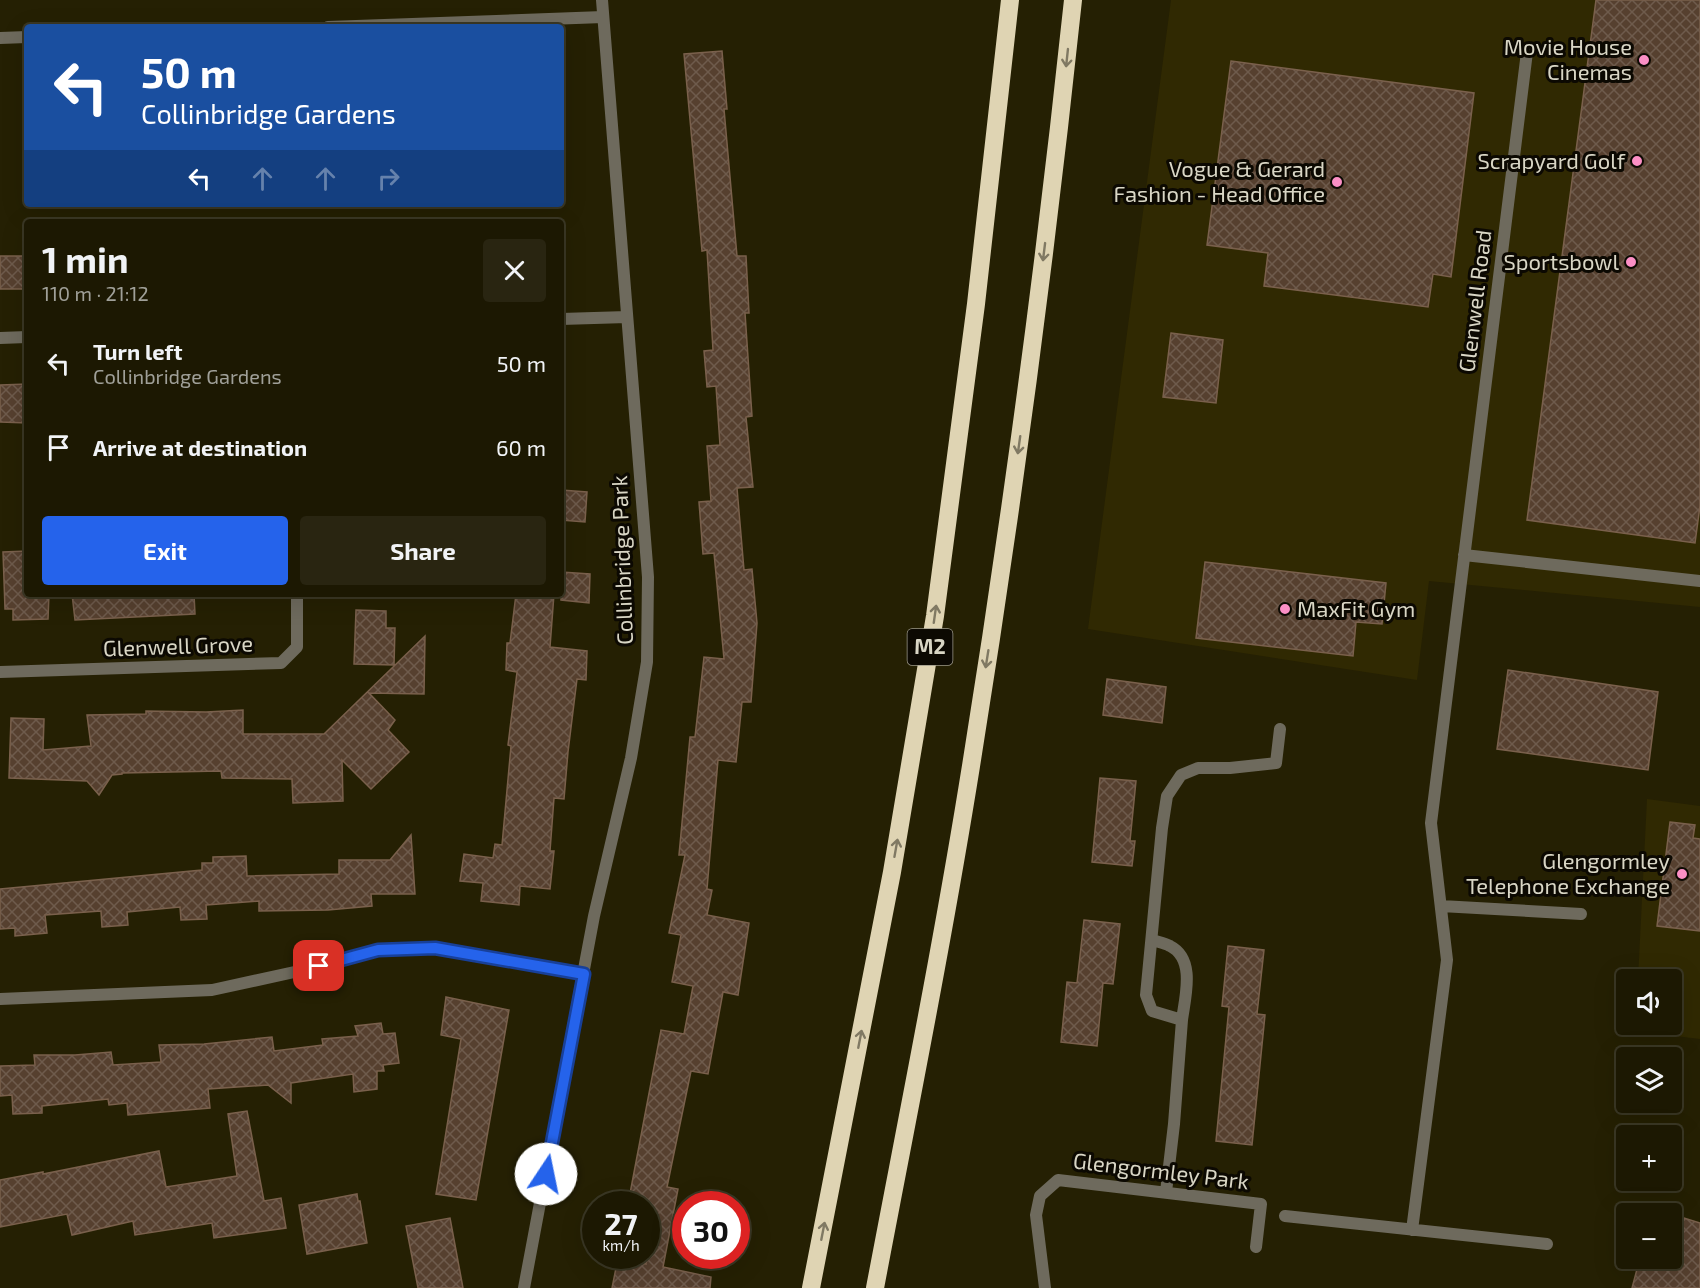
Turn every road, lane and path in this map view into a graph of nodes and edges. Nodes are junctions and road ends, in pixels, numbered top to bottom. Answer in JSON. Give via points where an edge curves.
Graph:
{"nodes":[{"id":1,"x":602,"y":0,"type":"edge"},
{"id":2,"x":1010,"y":0,"type":"edge"},
{"id":3,"x":1073,"y":0,"type":"edge"},
{"id":4,"x":603,"y":17,"type":"junction"},
{"id":5,"x":410,"y":24,"type":"edge"},
{"id":6,"x":24,"y":37,"type":"edge"},
{"id":7,"x":0,"y":38,"type":"edge"},
{"id":8,"x":1527,"y":52,"type":"dead end"},
{"id":9,"x":627,"y":318,"type":"junction"},
{"id":10,"x":564,"y":319,"type":"edge"},
{"id":11,"x":24,"y":337,"type":"edge"},
{"id":12,"x":0,"y":338,"type":"edge"},
{"id":13,"x":1464,"y":555,"type":"junction"},
{"id":14,"x":1700,"y":581,"type":"edge"},
{"id":15,"x":297,"y":597,"type":"edge"},
{"id":16,"x":0,"y":672,"type":"edge"},
{"id":17,"x":1280,"y":729,"type":"dead end"},
{"id":18,"x":1441,"y":906,"type":"junction"},
{"id":19,"x":1581,"y":914,"type":"dead end"},
{"id":20,"x":1152,"y":940,"type":"junction"},
{"id":21,"x":584,"y":974,"type":"junction"},
{"id":22,"x":0,"y":999,"type":"edge"},
{"id":23,"x":1182,"y":1020,"type":"junction"},
{"id":24,"x":1166,"y":1192,"type":"junction"},
{"id":25,"x":1285,"y":1216,"type":"dead end"},
{"id":26,"x":1412,"y":1230,"type":"junction"},
{"id":27,"x":1547,"y":1244,"type":"dead end"},
{"id":28,"x":1256,"y":1247,"type":"dead end"},
{"id":29,"x":524,"y":1288,"type":"edge"},
{"id":30,"x":811,"y":1288,"type":"edge"},
{"id":31,"x":875,"y":1288,"type":"edge"},
{"id":32,"x":1044,"y":1288,"type":"edge"}],
"edges":[{"from":1,"to":4,"type":"street","name":"Collinbridge Park"},
{"from":30,"to":2,"type":"highway","number":"M2","one_way":true,"via":[[892,872],[935,616]]},
{"from":3,"to":31,"type":"highway","number":"M2","one_way":true,"via":[[1020,440],[973,756]]},
{"from":4,"to":5,"type":"street"},
{"from":4,"to":9,"type":"street","name":"Collinbridge Park"},
{"from":6,"to":7,"type":"street"},
{"from":8,"to":13,"type":"street","name":"Glenwell Road"},
{"from":9,"to":10,"type":"street"},
{"from":9,"to":21,"type":"street","name":"Collinbridge Park","via":[[648,577],[647,662],[631,758]]},
{"from":11,"to":12,"type":"street"},
{"from":13,"to":14,"type":"street"},
{"from":13,"to":18,"type":"street","name":"Glenwell Road","via":[[1431,823]]},
{"from":15,"to":16,"type":"street","name":"Glenwell Grove","via":[[297,647],[281,663]]},
{"from":17,"to":20,"type":"street","via":[[1276,763],[1198,768],[1181,775],[1167,796]]},
{"from":18,"to":19,"type":"street"},
{"from":18,"to":26,"type":"street","name":"Glenwell Road","via":[[1448,960]]},
{"from":20,"to":23,"type":"street","via":[[1171,946],[1183,957],[1187,978]]},
{"from":20,"to":23,"type":"street","via":[[1146,995],[1152,1011]]},
{"from":21,"to":22,"type":"street","via":[[435,948],[378,950],[212,990]]},
{"from":21,"to":29,"type":"street","name":"Collinbridge Park"},
{"from":23,"to":24,"type":"street"},
{"from":24,"to":28,"type":"street","name":"Glengormley Park","via":[[1261,1204]]},
{"from":24,"to":32,"type":"street","name":"Glengormley Park","via":[[1058,1180],[1040,1197],[1036,1215]]},
{"from":25,"to":26,"type":"street"},
{"from":26,"to":27,"type":"street"}]}
